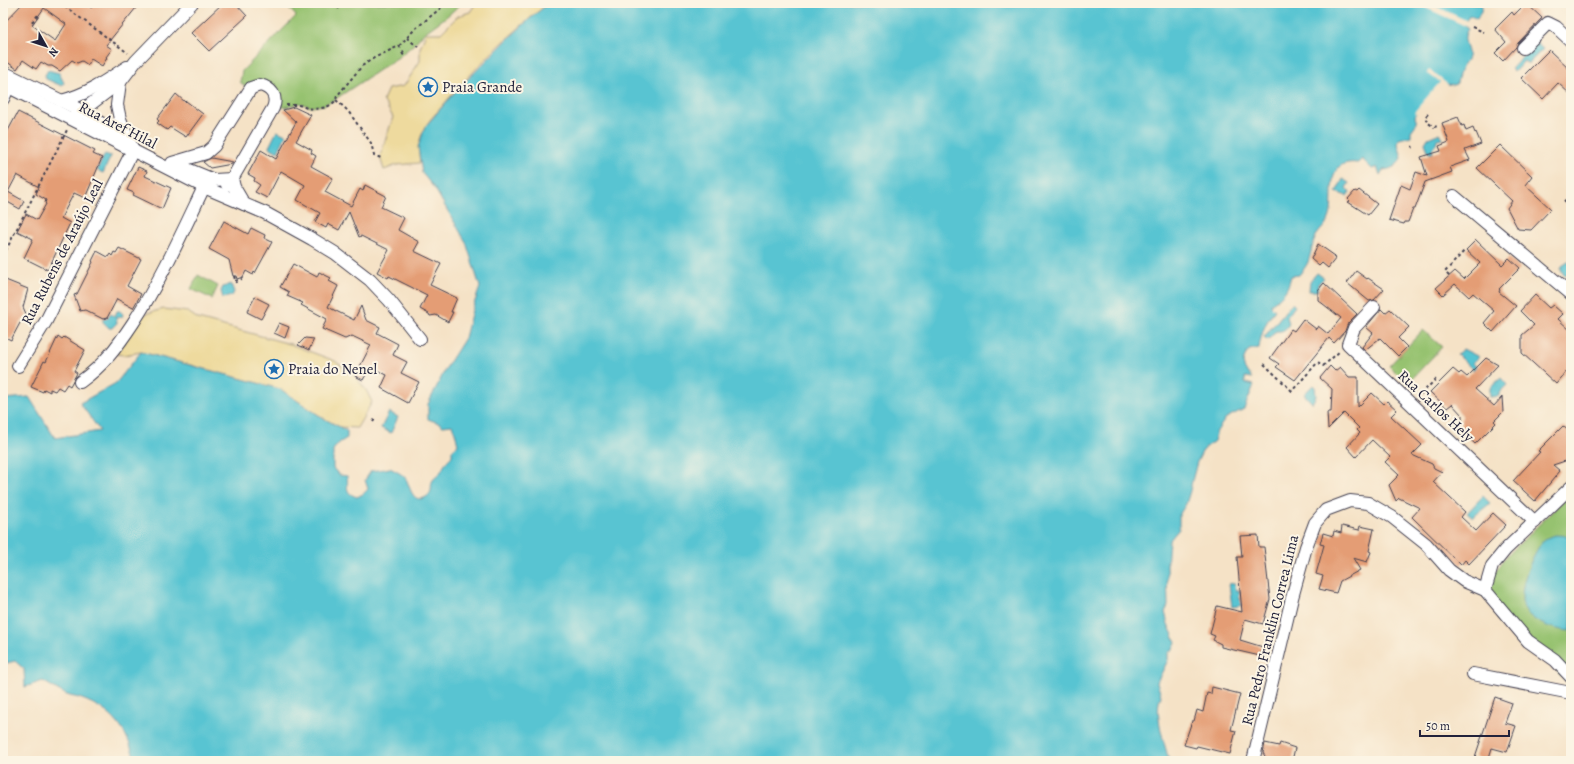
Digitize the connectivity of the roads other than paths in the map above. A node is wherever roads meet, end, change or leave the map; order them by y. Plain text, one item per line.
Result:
1 (187, 4) edge
2 (1571, 41) edge
3 (1523, 48) dead end
4 (136, 61) junction
5 (7, 80) edge
6 (120, 82) junction
7 (3, 99) edge
8 (61, 102) junction
9 (76, 115) junction
10 (131, 146) junction
11 (172, 163) junction
12 (232, 179) junction
13 (204, 187) junction
14 (219, 193) junction
15 (1454, 196) dead end
16 (244, 204) junction
17 (1571, 294) edge
18 (1374, 307) dead end
19 (420, 339) dead end
20 (18, 366) dead end
21 (80, 382) dead end
22 (1571, 487) edge
23 (1535, 522) junction
24 (1485, 590) junction
25 (1473, 674) dead end
26 (1571, 677) edge
27 (1571, 692) edge
28 (1253, 761) edge

1 - 4 street
2 - 3 street
4 - 6 street
4 - 8 street
5 - 7 street
5 - 8 street, Rua Aref Hilal
5 - 9 street, Rua Aref Hilal
6 - 9 street
6 - 10 street
8 - 9 street, Rua Aref Hilal
9 - 10 street, Rua Aref Hilal
10 - 11 street, Rua Aref Hilal
10 - 13 street, Rua Aref Hilal
10 - 20 street, Rua Rubens de Araújo Leal
11 - 12 street, Rua Aref Hilal
11 - 12 street
12 - 14 street
12 - 16 street
13 - 14 street, Rua Aref Hilal
13 - 21 street
14 - 16 street, Rua Aref Hilal
15 - 17 street
16 - 19 street, Rua Aref Hilal
18 - 23 street, Rua Carlos Hely
22 - 23 street
23 - 24 street
24 - 26 street
24 - 28 street, Rua Pedro Franklin Correa Lima
25 - 27 street

